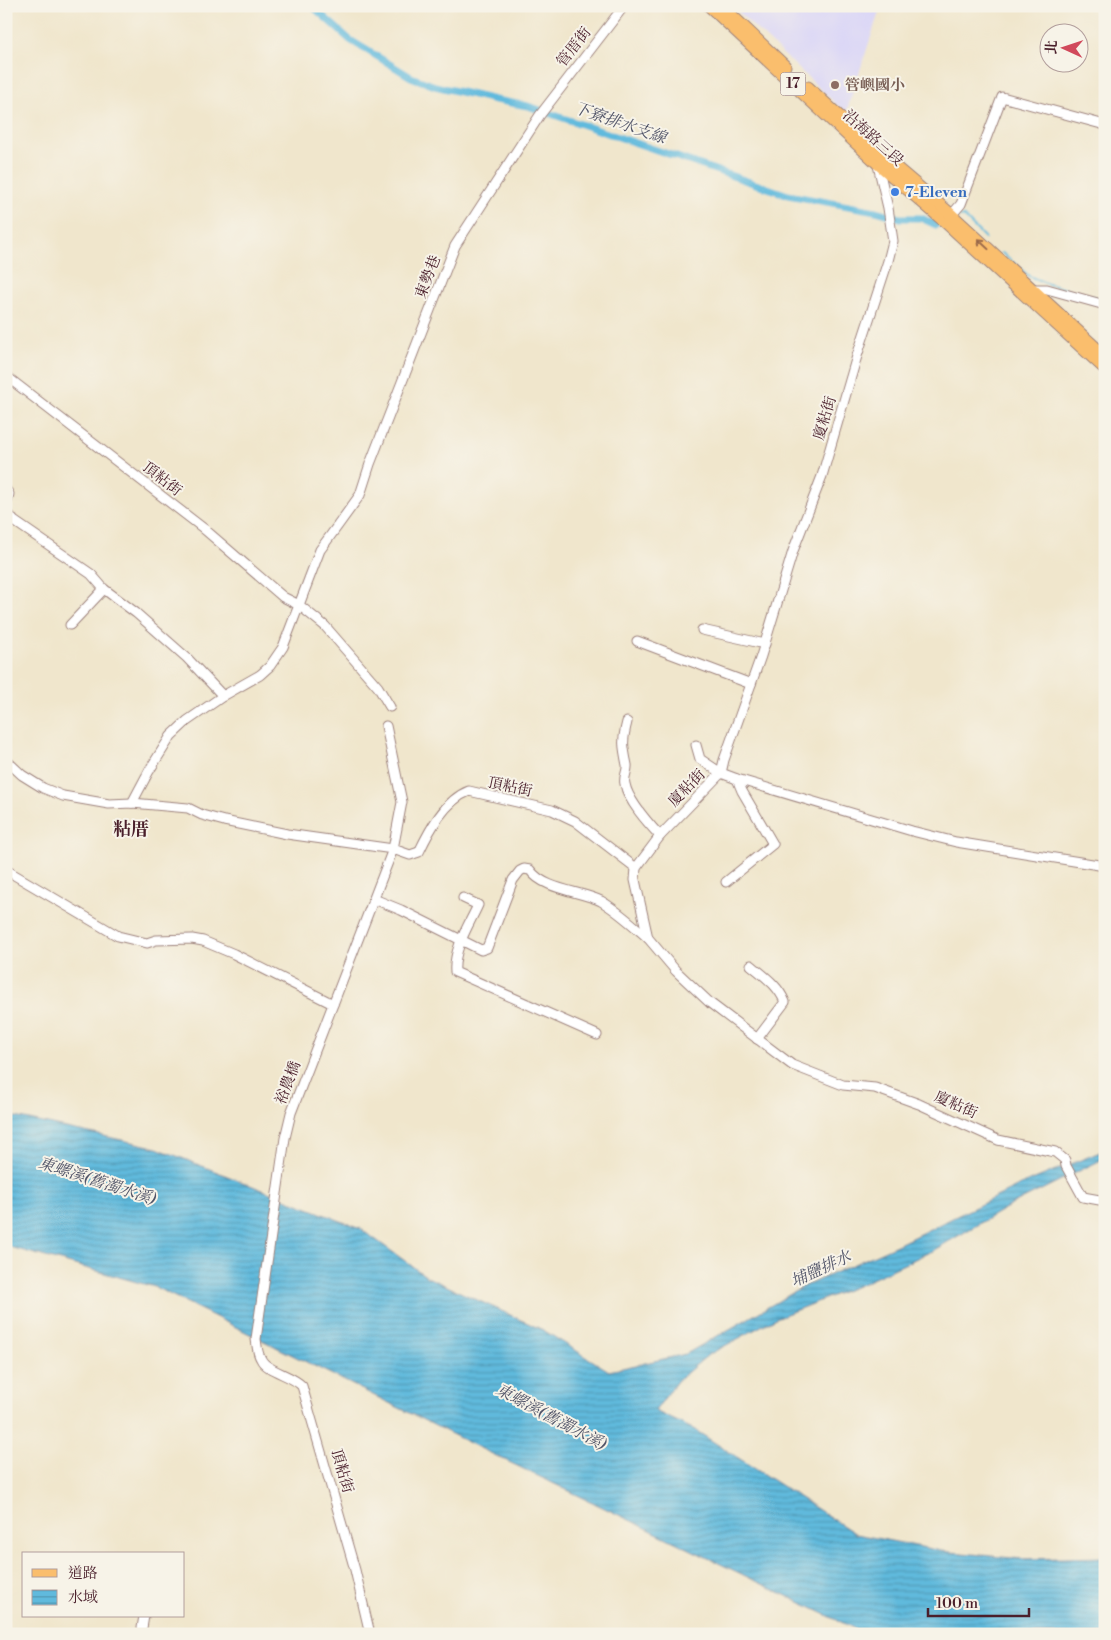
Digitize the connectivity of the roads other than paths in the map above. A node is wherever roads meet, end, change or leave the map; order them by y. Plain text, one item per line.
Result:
1 (624, 6) edge
2 (709, 6) edge
3 (722, 6) edge
4 (786, 72) junction
5 (540, 115) joint
6 (1105, 125) edge
7 (877, 157) junction
8 (948, 219) junction
9 (1031, 289) junction
10 (1018, 290) junction
11 (1105, 305) edge
12 (1105, 356) edge
13 (1105, 369) edge
14 (6, 376) edge
15 (6, 490) edge
16 (6, 505) edge
17 (6, 511) edge
18 (104, 589) junction
19 (299, 605) junction
20 (70, 625) dead end
21 (702, 630) dead end
22 (637, 641) dead end
23 (765, 644) junction
24 (751, 684) junction
25 (223, 696) junction
26 (390, 707) dead end
27 (627, 722) dead end
28 (386, 726) dead end
29 (696, 745) dead end
30 (6, 760) edge
31 (721, 772) junction
32 (736, 779) junction
33 (132, 803) junction
34 (660, 836) junction
35 (393, 849) junction
36 (1105, 866) edge
37 (636, 868) junction
38 (6, 870) edge
39 (726, 882) dead end
40 (463, 898) dead end
41 (374, 899) junction
42 (648, 938) junction
43 (462, 940) junction
44 (751, 965) dead end
45 (333, 1004) junction
46 (597, 1035) dead end
47 (757, 1039) junction
48 (1105, 1201) edge
49 (256, 1339) joint
50 (144, 1618) edge
51 (142, 1628) dead end
52 (370, 1634) edge

1 - 5 street, 管厝街
2 - 4 main road, 沿海路三段 / 17
3 - 4 main road, 沿海路三段 / 17
4 - 7 main road, 沿海路三段 / 17
5 - 19 street, 東勢巷
6 - 8 street
7 - 8 main road, 沿海路三段 / 17
7 - 23 street, 廈粘街
9 -> 8 main road, 沿海路三段 / 17
8 - 10 main road, 沿海路三段 / 17
9 - 10 street
9 - 11 street
9 - 12 main road, 17
10 - 13 main road, 17
14 - 19 street, 頂粘街
15 - 16 street
17 - 18 street
18 - 20 street
18 - 25 street
19 - 25 street
19 - 26 street, 頂粘街
21 - 23 street
22 - 24 street
23 - 24 street, 廈粘街
24 - 31 street, 廈粘街
25 - 33 street
27 - 34 street
28 - 35 street
29 - 31 street
30 - 33 street, 頂粘街
31 - 32 street
31 - 34 street, 廈粘街
32 - 36 street
32 - 39 street
33 - 35 street, 頂粘街
34 - 37 street, 廈粘街
35 - 37 street, 頂粘街
35 - 41 street, 裕農橋
37 - 42 street, 廈粘街
38 - 45 street
40 - 43 street
41 - 43 street
41 - 45 street, 裕農橋
42 - 43 street
42 - 47 street, 廈粘街
43 - 46 street
44 - 47 street
45 - 49 street, 裕農橋
47 - 48 street, 廈粘街
49 - 52 street, 頂粘街
50 - 51 street

